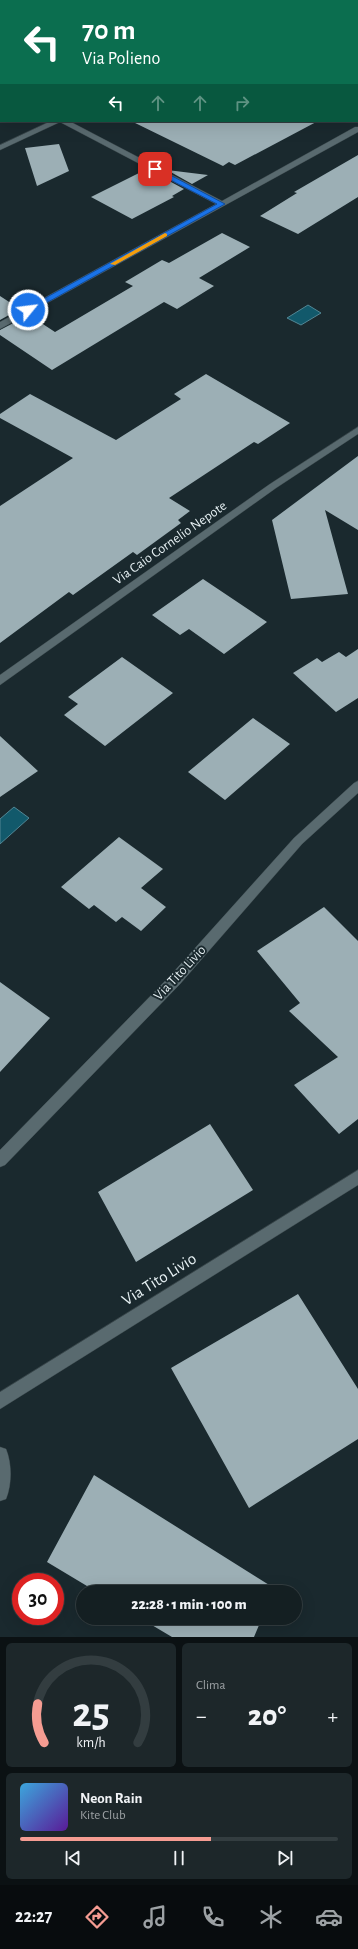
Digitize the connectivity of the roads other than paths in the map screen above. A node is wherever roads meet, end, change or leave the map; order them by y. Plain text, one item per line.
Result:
1 (55, 122) edge
2 (65, 122) edge
3 (358, 129) edge
4 (0, 148) edge
5 (222, 204) junction
6 (0, 326) edge
7 (358, 430) edge
8 (0, 681) edge
9 (358, 786) edge
10 (0, 1160) edge
11 (358, 1177) edge
12 (0, 1401) edge
13 (0, 1455) edge
14 (0, 1493) edge

1 - 4 street
2 - 5 street
3 - 5 street
5 - 6 street
7 - 8 street, Via Caio Cornelio Nepote
9 - 10 street, Via Tito Livio
11 - 12 street, Via Tito Livio
13 - 14 street

